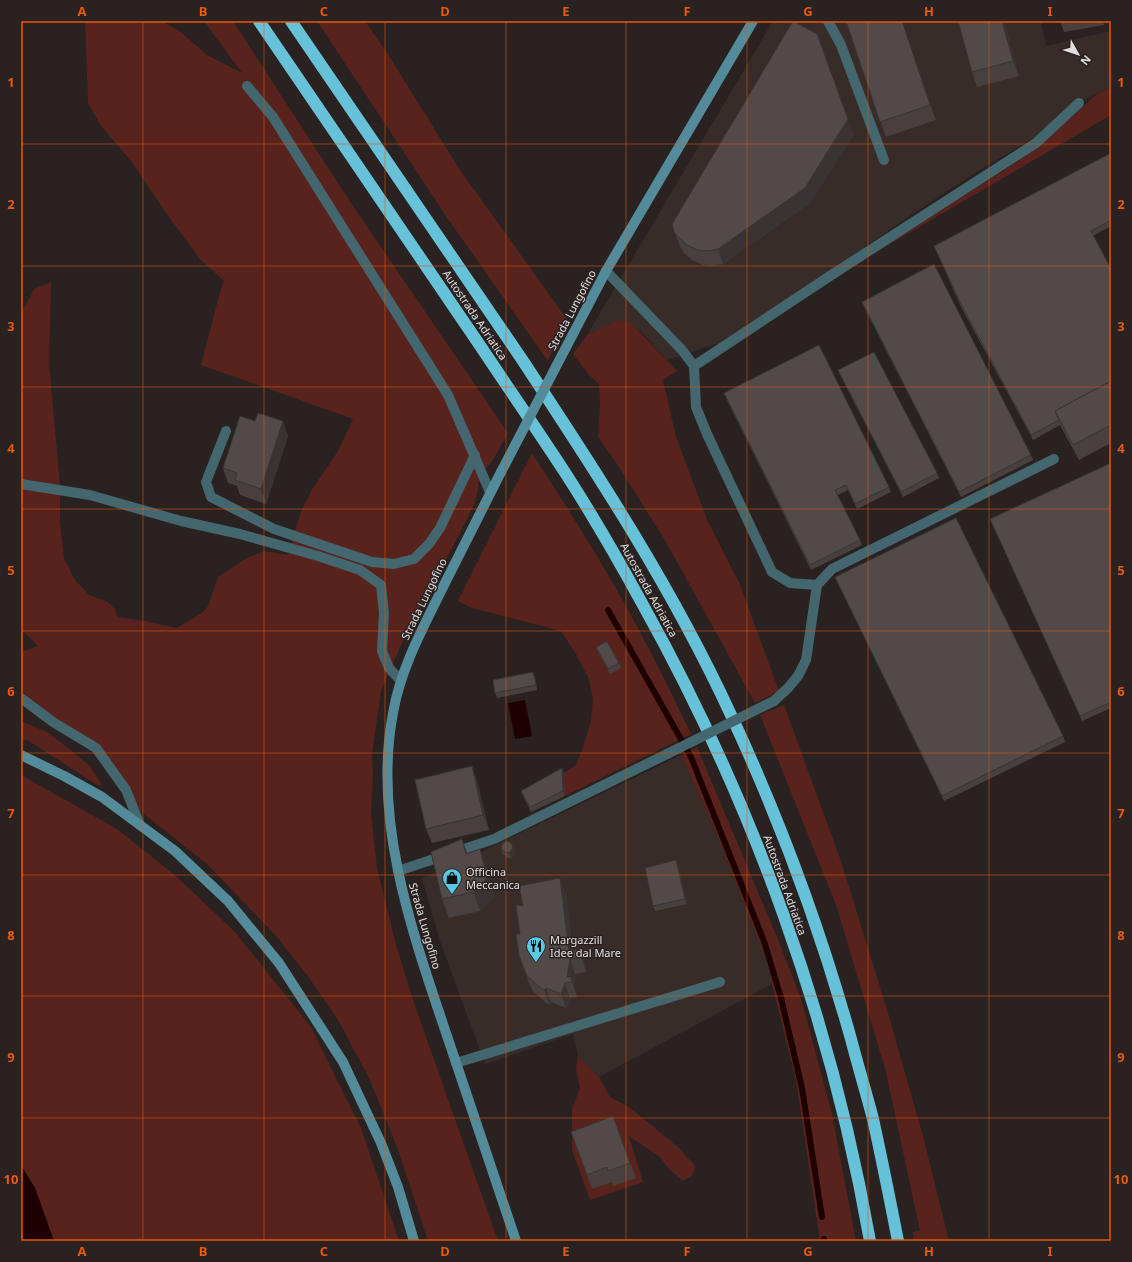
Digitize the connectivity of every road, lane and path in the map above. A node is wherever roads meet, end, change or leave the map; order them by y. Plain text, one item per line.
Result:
1 (259, 21) edge
2 (291, 21) edge
3 (753, 21) edge
4 (828, 21) edge
5 (247, 86) dead end
6 (1079, 103) dead end
7 (884, 160) dead end
8 (606, 271) junction
9 (694, 366) junction
10 (226, 431) dead end
11 (476, 455) junction
12 (1054, 459) dead end
13 (21, 484) edge
14 (490, 492) junction
15 (817, 585) junction
16 (401, 681) junction
17 (21, 698) edge
18 (22, 755) edge
19 (140, 825) junction
20 (398, 871) junction
21 (720, 982) dead end
22 (456, 1063) junction
23 (414, 1241) edge
24 (516, 1241) edge
25 (870, 1241) edge
26 (898, 1241) edge

1 - 25 highway, Autostrada Adriatica
2 - 26 highway, Autostrada Adriatica
3 - 8 main road, Strada Lungofino
4 - 7 street
5 - 11 street
6 - 9 street
8 - 9 street
8 - 14 main road, Strada Lungofino, bridge
9 - 15 street
10 - 11 street
11 - 14 street
12 - 15 street
13 - 16 street
14 - 16 main road, Strada Lungofino
15 - 20 street, bridge
16 - 20 main road, Strada Lungofino
17 - 19 street
18 - 19 main road
19 - 23 main road
20 - 22 main road, Strada Lungofino
21 - 22 street
22 - 24 main road, Strada Lungofino

